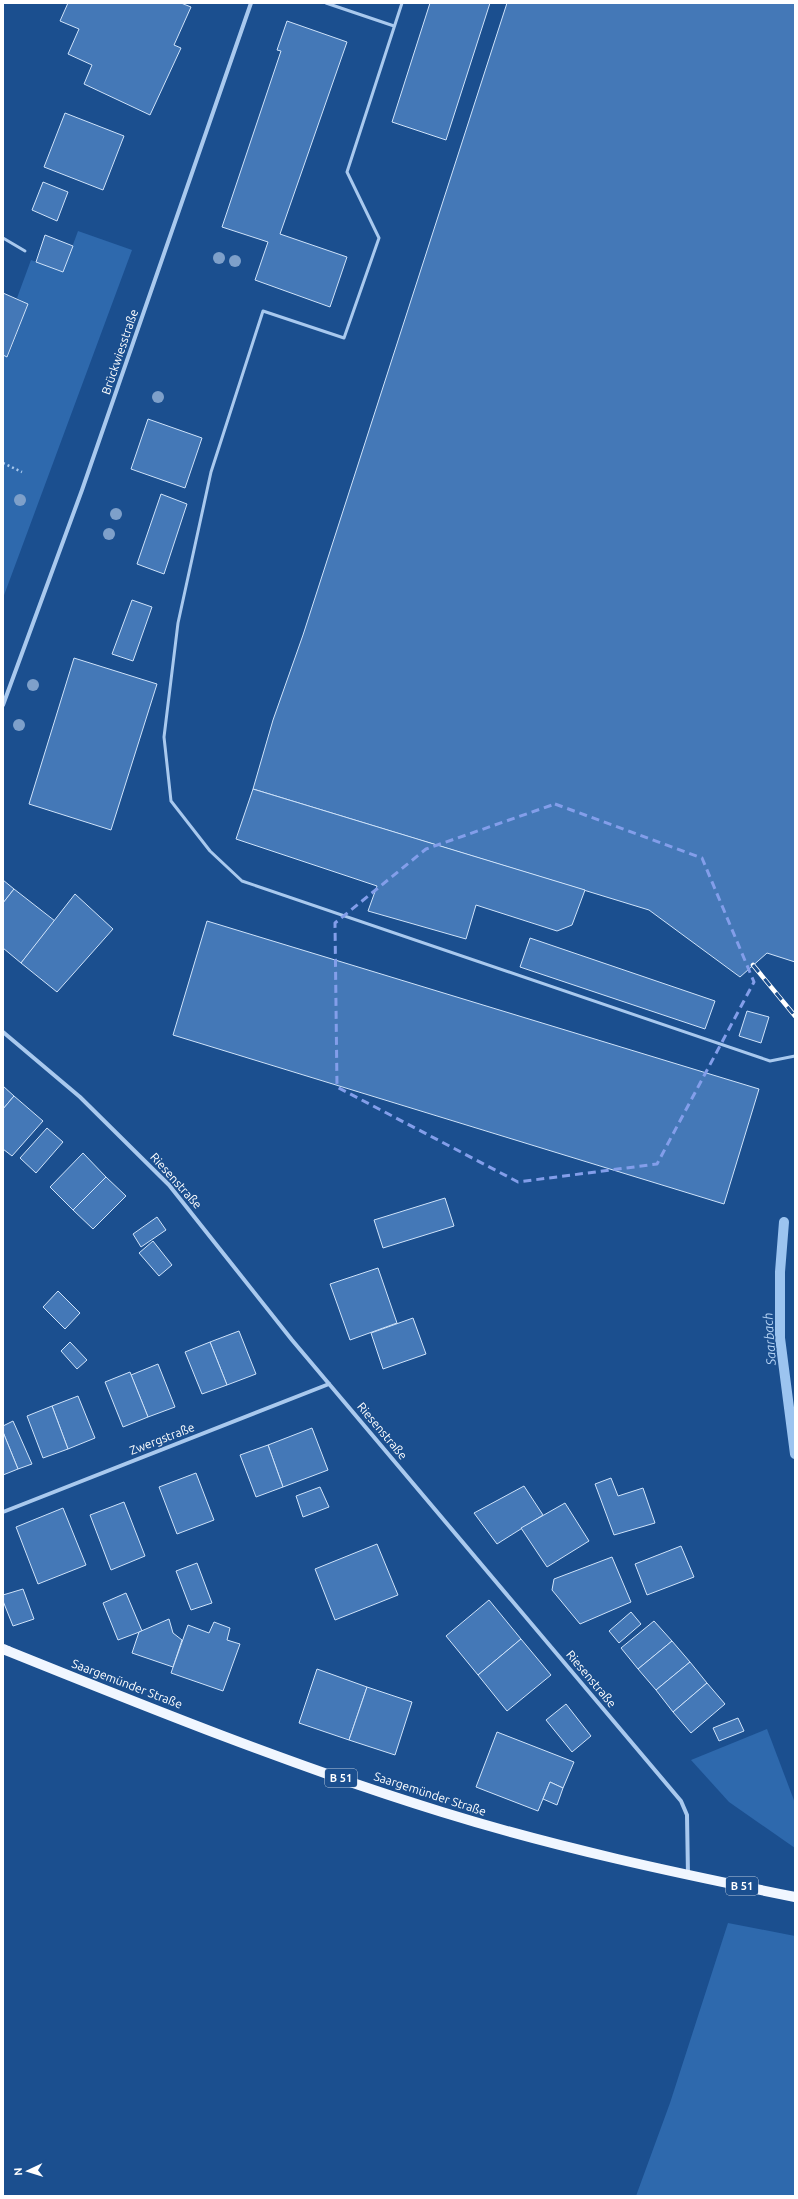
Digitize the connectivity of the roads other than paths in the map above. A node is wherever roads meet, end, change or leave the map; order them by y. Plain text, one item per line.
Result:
1 (251, 3) edge
2 (326, 3) edge
3 (402, 3) edge
4 (394, 26) junction
5 (3, 238) edge
6 (25, 251) dead end
7 (3, 705) edge
8 (3, 1032) edge
9 (795, 1056) edge
10 (329, 1384) junction
11 (3, 1512) edge
12 (3, 1649) edge
13 (688, 1875) junction
14 (795, 1898) edge

1 - 7 street, Brückwiesstraße
2 - 4 lane
3 - 4 lane
4 - 9 lane
5 - 6 lane
8 - 10 street, Riesenstraße
10 - 11 street, Zwergstraße
10 - 13 street, Riesenstraße
12 - 13 main road, Saargemünder Straße / B 51
13 - 14 main road, Saargemünder Straße / B 51

